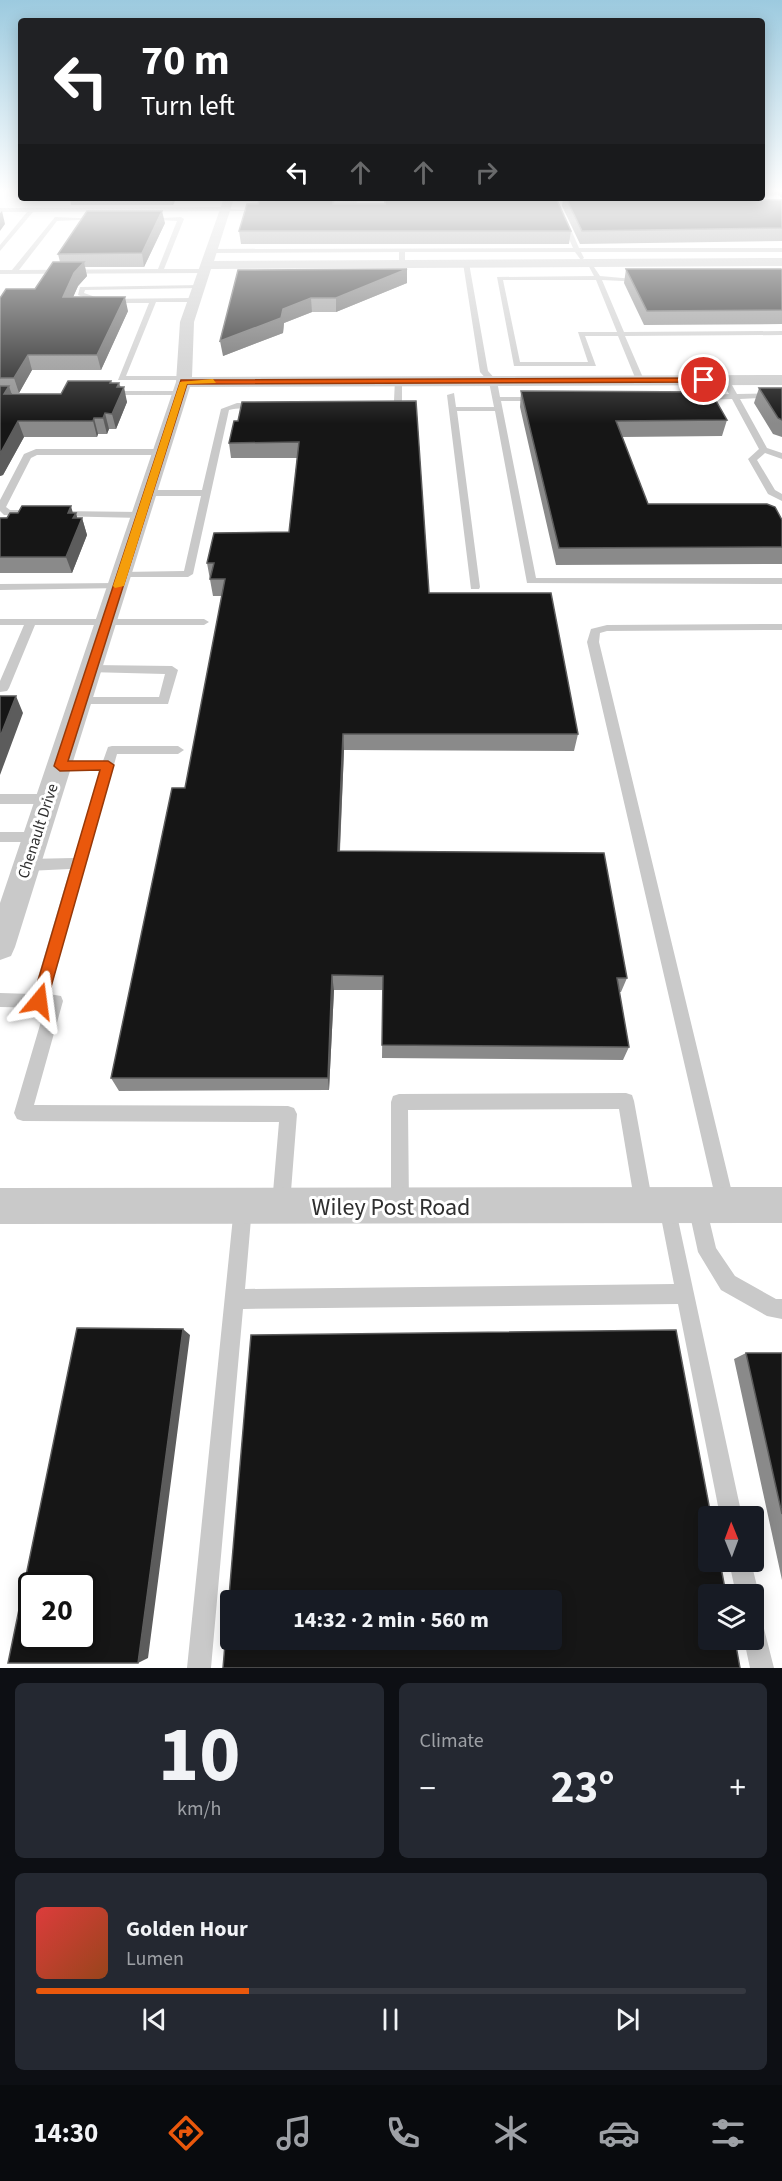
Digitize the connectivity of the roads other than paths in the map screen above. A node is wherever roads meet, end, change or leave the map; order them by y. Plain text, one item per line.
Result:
1 (17, 268) edge
2 (161, 268) edge
3 (205, 268) edge
4 (282, 268) edge
5 (467, 268) edge
6 (590, 268) edge
7 (160, 271) junction
8 (0, 272) edge
9 (14, 272) junction
10 (203, 275) junction
11 (598, 278) junction
12 (652, 279) edge
13 (153, 301) junction
14 (782, 333) edge
15 (621, 334) junction
16 (640, 380) junction
17 (725, 380) junction
18 (782, 380) edge
19 (398, 381) junction
20 (493, 381) junction
21 (183, 384) junction
22 (93, 393) edge
23 (452, 395) dead end
24 (782, 395) edge
25 (687, 398) edge
26 (735, 398) junction
27 (544, 399) edge
28 (375, 403) edge
29 (497, 404) junction
30 (272, 405) edge
31 (453, 409) junction
32 (764, 450) junction
33 (162, 452) junction
34 (782, 456) edge
35 (148, 493) junction
36 (206, 493) junction
37 (782, 498) edge
38 (40, 513) edge
39 (52, 514) edge
40 (141, 515) junction
41 (120, 580) junction
42 (782, 581) edge
43 (0, 586) edge
44 (476, 587) dead end
45 (0, 622) edge
46 (31, 622) junction
47 (107, 622) junction
48 (204, 622) dead end
49 (782, 627) edge
50 (92, 669) junction
51 (0, 688) edge
52 (81, 701) junction
53 (178, 750) dead end
54 (108, 765) junction
55 (60, 766) junction
56 (0, 799) edge
57 (49, 799) junction
58 (0, 837) edge
59 (36, 837) junction
60 (79, 863) junction
61 (27, 865) junction
62 (8, 896) edge
63 (0, 947) edge
64 (0, 1000) edge
65 (39, 1001) junction
66 (782, 1205) edge
67 (0, 1206) edge
68 (684, 1206) junction
69 (243, 1207) junction
70 (281, 1207) junction
71 (400, 1207) junction
72 (686, 1294) junction
73 (234, 1299) junction
74 (782, 1309) edge
75 (729, 1506) edge
76 (758, 1650) edge
77 (200, 1668) edge
78 (762, 1668) edge

1 - 9 lane
2 - 7 lane
3 - 10 street, Chenault Drive
4 - 10 street
5 - 20 lane
6 - 11 lane
7 - 9 lane
7 - 10 lane
8 - 9 lane
10 - 13 lane
10 - 13 lane
10 - 21 street, Chenault Drive
11 - 12 lane
11 - 15 lane
11 - 15 lane
13 - 21 lane
14 - 15 lane
15 - 16 lane
16 - 17 street
16 - 20 street
17 - 18 street
17 - 26 lane
19 - 20 street
19 - 21 street
19 - 28 lane
20 - 29 lane
21 - 22 lane
21 - 33 street, Chenault Drive
23 - 31 lane
24 - 26 lane
25 - 26 lane
26 - 32 lane
27 - 29 lane
29 - 31 lane
29 - 42 lane
30 - 36 lane
31 - 44 lane
32 - 34 lane
32 - 37 lane
33 - 35 street, Chenault Drive
33 - 38 lane
35 - 36 lane
35 - 40 street, Chenault Drive
36 - 41 lane
39 - 40 lane
40 - 41 street, Chenault Drive
41 - 43 lane
41 - 47 street, Chenault Drive
45 - 46 lane
46 - 47 lane
46 - 51 lane
47 - 48 lane
47 - 50 street, Chenault Drive
49 - 68 lane
50 - 52 street, Chenault Drive
50 - 52 lane
52 - 55 street, Chenault Drive
53 - 54 lane
54 - 55 lane
54 - 60 lane
55 - 57 street, Chenault Drive
56 - 57 lane
57 - 59 street, Chenault Drive
58 - 59 lane
59 - 61 street, Chenault Drive
60 - 61 lane
60 - 65 lane
61 - 62 street, Chenault Drive
62 - 63 street, Chenault Drive
64 - 65 lane
65 - 70 lane
66 - 68 street, Wiley Post Road
67 - 69 street, Wiley Post Road
68 - 71 street, Wiley Post Road
68 - 71 lane
68 - 72 lane
68 - 74 lane
69 - 70 street, Wiley Post Road
69 - 73 lane
70 - 71 street, Wiley Post Road
72 - 73 lane
72 - 75 lane
73 - 77 lane
76 - 78 lane

